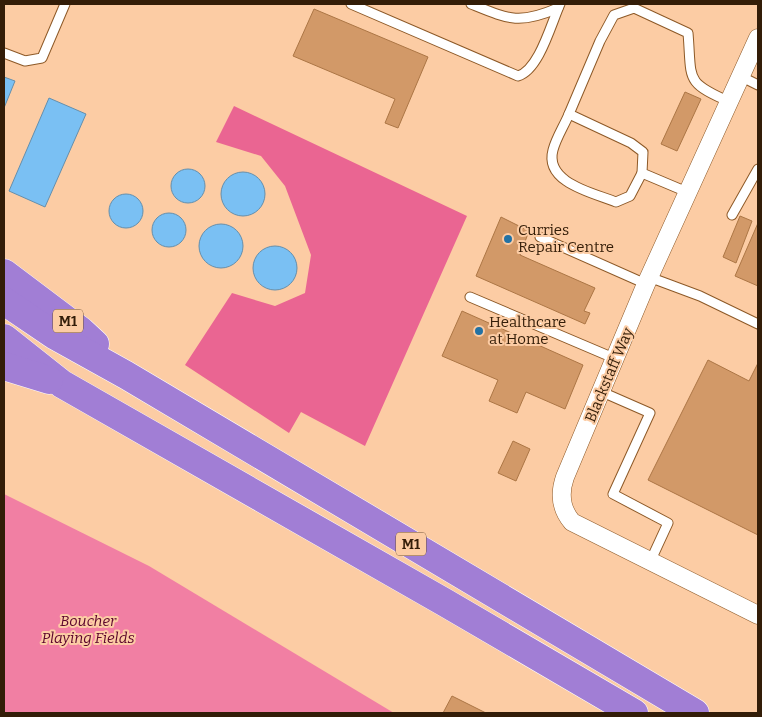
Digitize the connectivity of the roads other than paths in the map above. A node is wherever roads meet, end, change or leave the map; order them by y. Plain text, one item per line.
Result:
1 (65, 4) edge
2 (351, 4) edge
3 (471, 4) edge
4 (559, 6) edge
5 (758, 38) edge
6 (4, 53) edge
7 (742, 77) junction
8 (758, 85) edge
9 (730, 102) junction
10 (569, 114) junction
11 (758, 169) edge
12 (642, 173) junction
13 (687, 192) junction
14 (732, 215) dead end
15 (540, 237) dead end
16 (4, 273) edge
17 (648, 280) junction
18 (470, 297) dead end
19 (4, 301) edge
20 (758, 324) edge
21 (4, 338) edge
22 (616, 359) junction
23 (4, 366) edge
24 (126, 375) junction
25 (62, 384) junction
26 (602, 392) junction
27 (650, 562) junction
28 (758, 615) edge
29 (634, 713) edge
30 (695, 713) edge

1 - 6 lane
2 - 4 lane
3 - 4 lane
5 - 7 street, Blackstaff Way
7 - 8 lane
7 - 9 street, Blackstaff Way
9 - 10 lane
9 - 13 street, Blackstaff Way
10 - 12 lane
10 - 12 lane
11 - 14 lane
12 - 13 lane
13 - 17 street, Blackstaff Way
15 - 17 lane
16 - 24 highway, M1
17 - 20 lane
17 - 22 street, Blackstaff Way
18 - 22 lane
19 - 24 highway, M1
21 - 25 highway, M1
22 - 26 street, Blackstaff Way
23 - 25 highway, M1
24 - 30 highway, M1
25 - 29 highway, M1
26 - 27 street, Blackstaff Way
26 - 27 lane
27 - 28 street, Blackstaff Way

